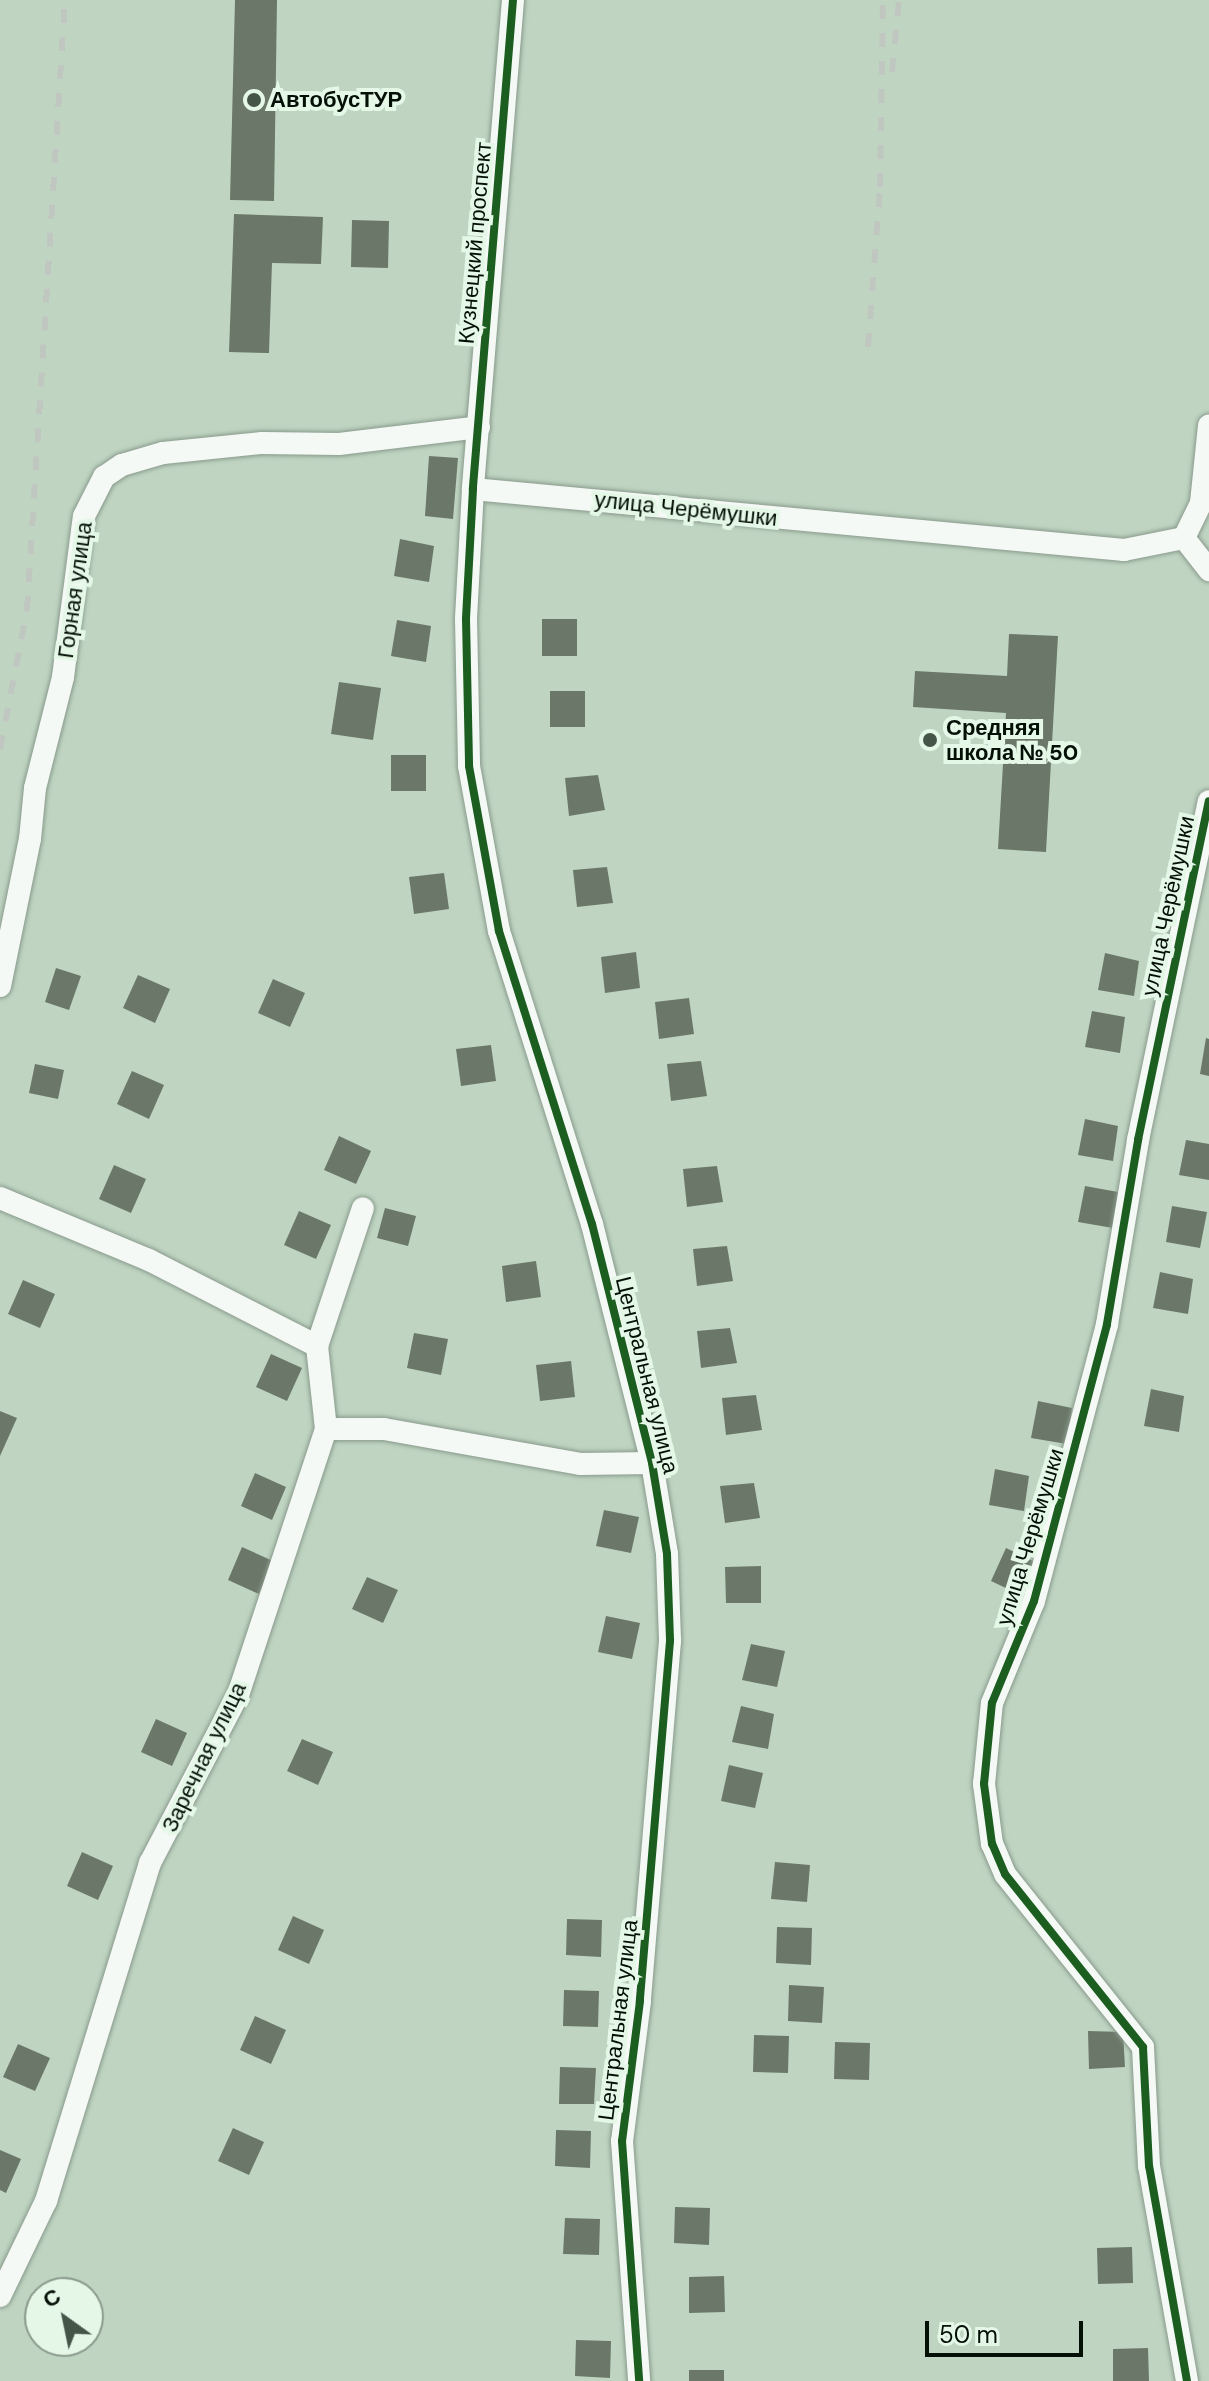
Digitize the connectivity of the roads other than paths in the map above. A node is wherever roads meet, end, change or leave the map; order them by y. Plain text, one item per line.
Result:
1 (513, 0) edge
2 (1209, 425) edge
3 (479, 427) junction
4 (473, 489) junction
5 (1184, 538) junction
6 (1209, 570) edge
7 (1209, 801) edge
8 (0, 986) edge
9 (0, 1198) edge
10 (363, 1208) dead end
11 (317, 1346) junction
12 (326, 1429) junction
13 (652, 1463) junction
14 (0, 2296) edge
15 (639, 2381) edge
16 (1187, 2381) edge

1 - 3 street, Кузнецкий проспект
2 - 5 street
3 - 4 street, Кузнецкий проспект
3 - 8 street, Горная улица
4 - 5 street, улица Черёмушки
4 - 13 street, Центральная улица
5 - 6 street
7 - 16 street, улица Черёмушки
9 - 11 street
10 - 11 street, Заречная улица
11 - 12 street, Заречная улица
12 - 13 street
12 - 14 street, Заречная улица
13 - 15 street, Центральная улица

